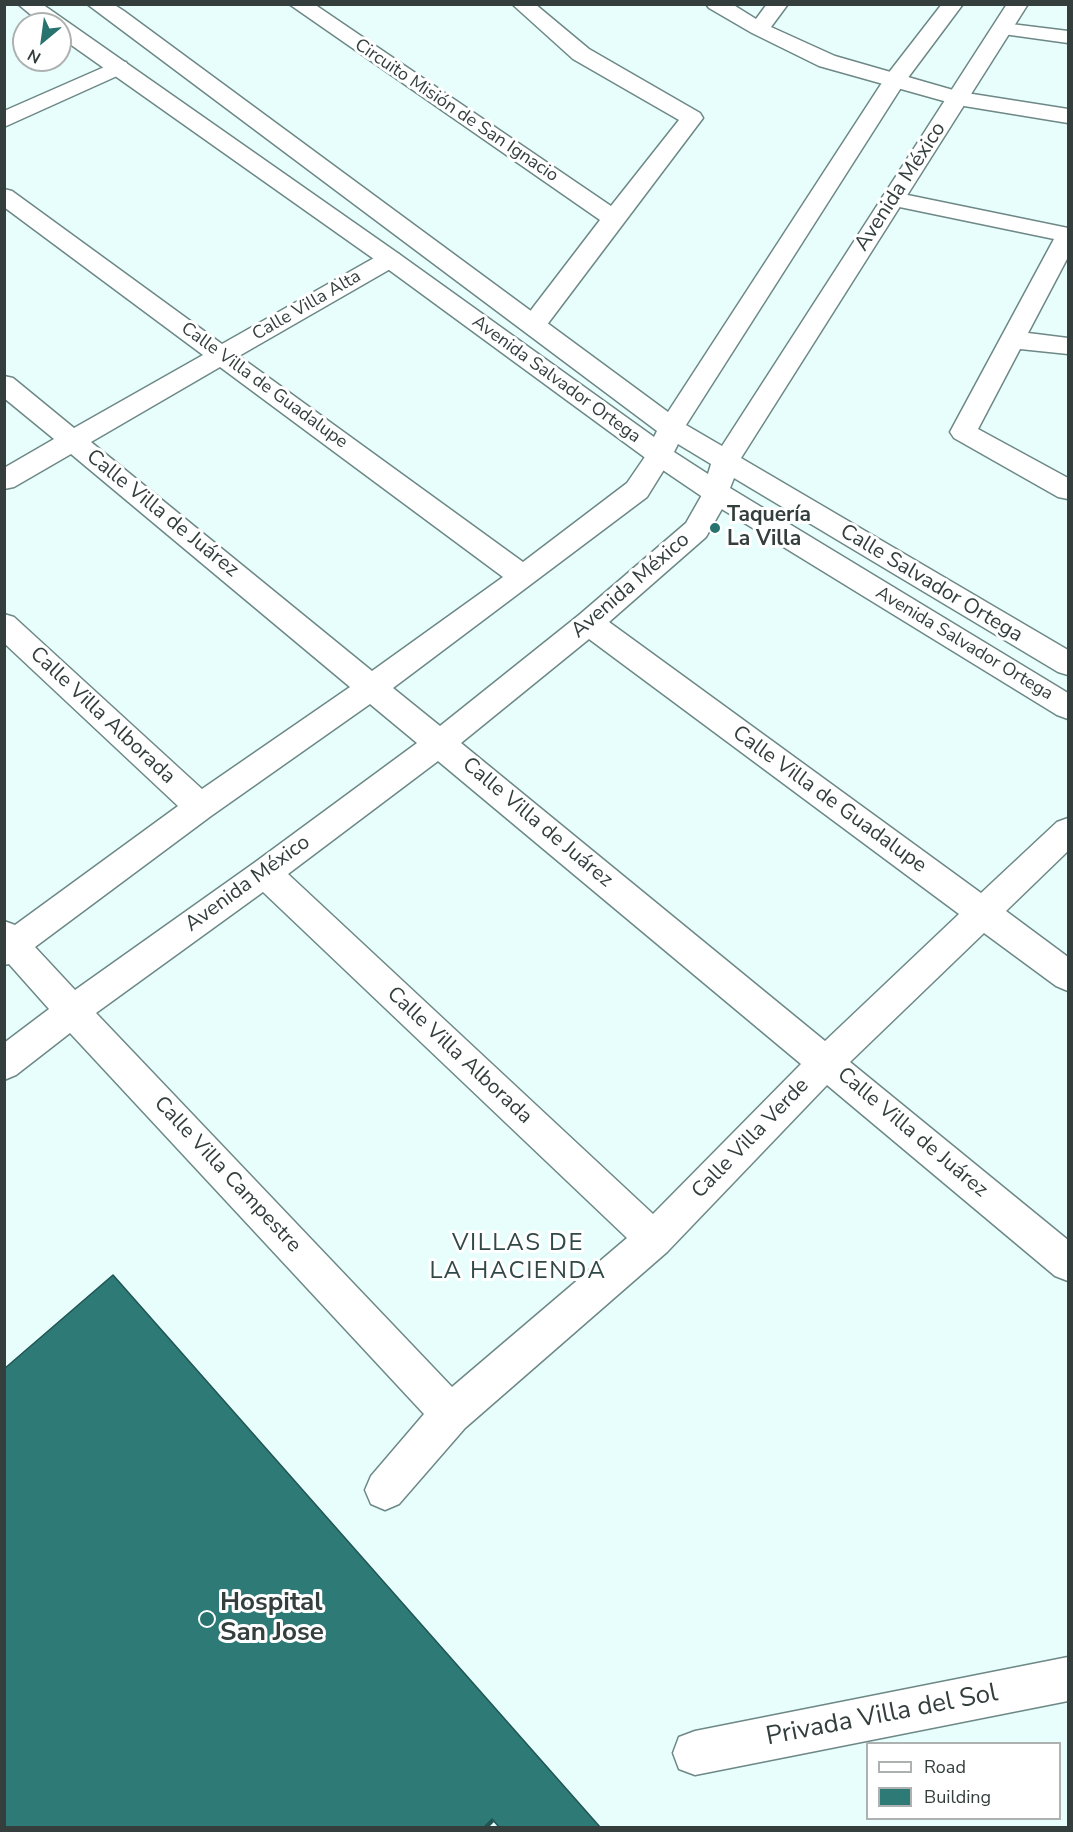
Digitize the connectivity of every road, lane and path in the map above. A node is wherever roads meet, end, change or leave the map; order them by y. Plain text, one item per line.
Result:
1 (97, 4) edge
2 (299, 4) edge
3 (522, 4) edge
4 (716, 4) edge
5 (778, 4) edge
6 (953, 4) edge
7 (1018, 4) edge
8 (1003, 28) junction
9 (759, 29) junction
10 (72, 35) edge
11 (1068, 38) edge
12 (118, 67) junction
13 (895, 80) junction
14 (958, 98) junction
15 (1068, 116) edge
16 (4, 120) edge
17 (4, 196) edge
18 (893, 199) junction
19 (613, 218) junction
20 (1068, 235) edge
21 (390, 259) junction
22 (534, 324) junction
23 (1013, 340) junction
24 (1068, 346) edge
25 (222, 355) junction
26 (4, 384) edge
27 (671, 428) junction
28 (73, 441) junction
29 (660, 455) junction
30 (725, 462) junction
31 (4, 480) edge
32 (1068, 490) edge
33 (717, 493) junction
34 (523, 577) junction
35 (589, 623) junction
36 (4, 625) edge
37 (1068, 664) edge
38 (372, 687) junction
39 (1068, 707) edge
40 (440, 742) junction
41 (200, 807) junction
42 (1068, 831) edge
43 (265, 873) junction
44 (983, 914) junction
45 (8, 943) edge
46 (1068, 976) edge
47 (72, 1011) junction
48 (826, 1062) junction
49 (4, 1064) edge
50 (654, 1239) junction
51 (1068, 1263) edge
52 (451, 1414) junction
53 (385, 1491) dead end
54 (1068, 1679) edge
55 (695, 1754) dead end

1 - 22 street, Avenida Salvador Ortega
2 - 19 street, Circuito Misión de San Ignacio
3 - 19 street
4 - 9 street
5 - 9 street
6 - 13 street
7 - 8 street, Avenida México
8 - 11 street
8 - 14 street, Avenida México
9 - 13 street
10 - 12 street, Avenida Salvador Ortega
12 - 16 street
12 - 21 street, Avenida Salvador Ortega
13 - 14 street
13 - 27 street
14 - 15 street
14 - 18 street, Avenida México
17 - 25 street, Calle Villa de Guadalupe
18 - 20 street
18 - 30 street, Avenida México
19 - 22 street
20 - 23 street
21 - 25 street, Calle Villa Alta
21 - 29 street, Avenida Salvador Ortega
22 - 27 street, Avenida Salvador Ortega
23 - 24 street
23 - 32 street
25 - 28 street, Calle Villa Alta
25 - 34 street, Calle Villa de Guadalupe
26 - 28 street, Calle Villa de Juárez
27 - 29 street
27 - 30 street, Calle Salvador Ortega
28 - 31 street, Calle Villa Alta
28 - 38 street, Calle Villa de Juárez
29 - 33 street, Avenida Salvador Ortega
29 - 34 street
30 - 33 street, Avenida México
30 - 37 street, Calle Salvador Ortega
33 - 35 street, Avenida México
33 - 39 street, Avenida Salvador Ortega
34 - 38 street
35 - 40 street, Avenida México
35 - 44 street, Calle Villa de Guadalupe
36 - 41 street, Calle Villa Alborada
38 - 40 street, Calle Villa de Juárez
38 - 41 street
40 - 43 street, Avenida México
40 - 48 street, Calle Villa de Juárez
41 - 45 street
42 - 44 street, Calle Villa Verde
43 - 47 street, Avenida México
43 - 50 street, Calle Villa Alborada
44 - 46 street, Calle Villa de Guadalupe
44 - 48 street, Calle Villa Verde
45 - 47 street, Calle Villa Campestre
47 - 49 street, Avenida México
47 - 52 street, Calle Villa Campestre
48 - 50 street, Calle Villa Verde
48 - 51 street, Calle Villa de Juárez
50 - 52 street, Calle Villa Verde
52 - 53 street, Calle Villa Verde
54 - 55 street, Privada Villa del Sol

